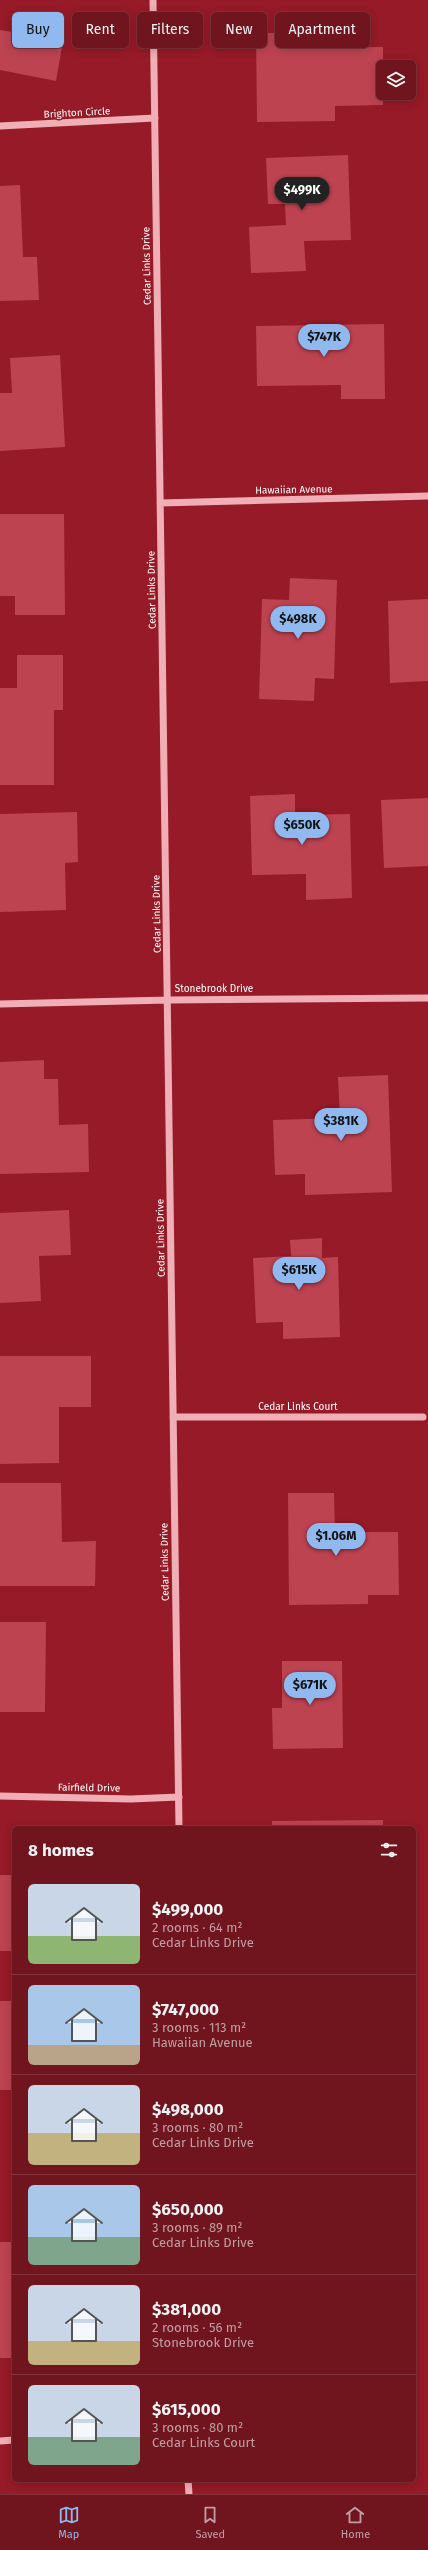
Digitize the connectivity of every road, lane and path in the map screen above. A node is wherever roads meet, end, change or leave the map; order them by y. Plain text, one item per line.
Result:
1 (154, 0) edge
2 (155, 118) junction
3 (0, 126) edge
4 (428, 496) edge
5 (160, 503) junction
6 (428, 998) edge
7 (168, 1000) junction
8 (0, 1004) edge
9 (173, 1417) junction
10 (423, 1417) dead end
11 (0, 1796) edge
12 (179, 1797) junction
13 (179, 1826) edge
14 (12, 2440) edge
15 (0, 2441) edge
16 (188, 2482) edge
17 (189, 2494) edge

1 - 2 street, Cedar Links Drive
2 - 3 street, Brighton Circle
2 - 5 street, Cedar Links Drive
4 - 5 street, Hawaiian Avenue
5 - 7 street, Cedar Links Drive
6 - 7 street, Stonebrook Drive
7 - 8 street, Stonebrook Drive
7 - 9 street, Cedar Links Drive
9 - 10 street, Cedar Links Court
9 - 12 street, Cedar Links Drive
11 - 12 street, Fairfield Drive
12 - 13 street, Cedar Links Drive
14 - 15 street
16 - 17 street

